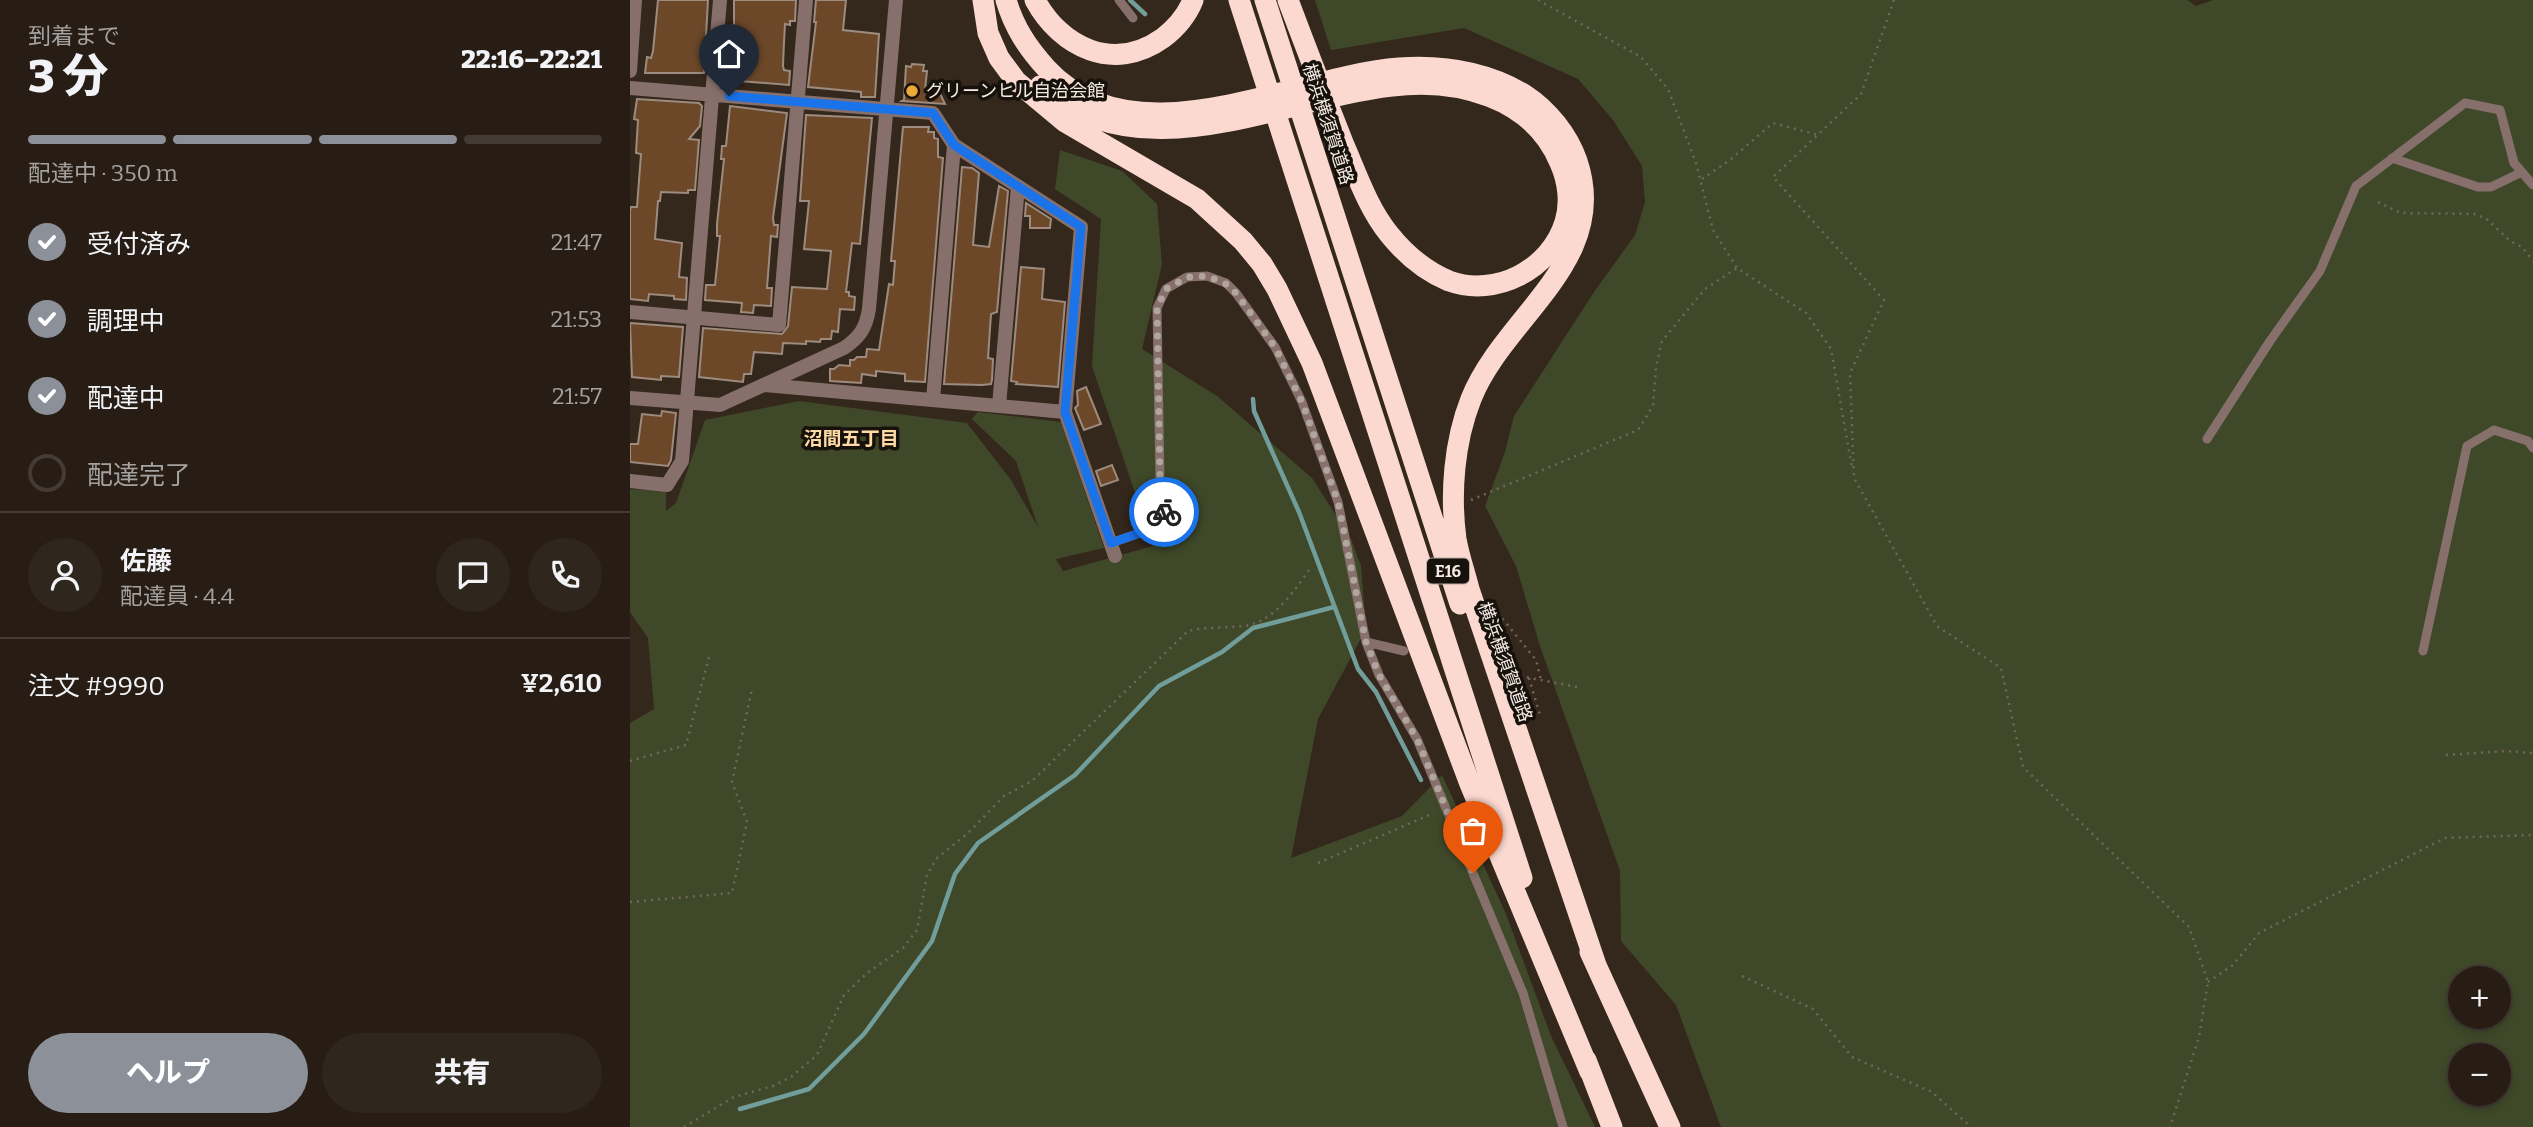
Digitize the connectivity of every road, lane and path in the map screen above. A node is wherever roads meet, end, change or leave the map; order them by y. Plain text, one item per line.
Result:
1 (635, 0) edge
2 (720, 0) edge
3 (806, 0) edge
4 (896, 0) edge
5 (984, 0) edge
6 (1006, 0) edge
7 (1035, 0) edge
8 (1119, 0) edge
9 (1193, 0) edge
10 (1239, 0) edge
11 (1265, 0) edge
12 (1288, 0) edge
13 (1538, 0) edge
14 (1894, 0) edge
15 (1133, 18) dead end
16 (630, 71) edge
17 (1343, 86) junction
18 (630, 88) edge
19 (713, 95) junction
20 (797, 102) junction
21 (887, 109) junction
22 (1242, 111) junction
23 (1818, 135) junction
24 (954, 145) junction
25 (2392, 158) junction
26 (2522, 172) junction
27 (1700, 180) junction
28 (2533, 185) edge
29 (1018, 186) junction
30 (2378, 202) dead end
31 (2533, 261) edge
32 (1737, 268) junction
33 (630, 312) edge
34 (694, 318) junction
35 (763, 385) junction
36 (630, 398) edge
37 (933, 400) junction
38 (686, 402) junction
39 (999, 406) junction
40 (1065, 412) junction
41 (2207, 439) dead end
42 (2533, 448) edge
43 (1854, 478) junction
44 (630, 481) edge
45 (1469, 510) dead end
46 (1113, 550) joint
47 (1311, 567) dead end
48 (1493, 609) dead end
49 (1366, 642) junction
50 (1405, 650) dead end
51 (2423, 651) dead end
52 (709, 657) dead end
53 (1520, 676) dead end
54 (1528, 677) junction
55 (1541, 680) junction
56 (1577, 687) dead end
57 (752, 689) dead end
58 (1540, 715) dead end
59 (2533, 753) edge
60 (2446, 755) dead end
61 (630, 761) edge
62 (1446, 807) junction
63 (2533, 835) edge
64 (1318, 863) dead end
65 (630, 902) edge
66 (1596, 965) junction
67 (1742, 976) dead end
68 (2208, 982) junction
69 (1590, 1072) junction
70 (684, 1127) edge
71 (1563, 1127) edge
72 (1612, 1127) edge
73 (1670, 1127) edge
74 (1971, 1127) edge
75 (2170, 1127) edge

1 - 16 street
2 - 19 street
3 - 20 street
4 - 21 street
5 - 22 highway
5 - 69 highway
6 - 22 highway
7 - 9 highway
8 - 15 lane
10 - 69 highway, E16
11 - 66 highway, 横浜横須賀道路 / E16
12 - 17 highway
13 - 27 path
14 - 23 path
17 - 22 highway
17 - 66 highway
18 - 19 street
19 - 20 street
19 - 34 street
20 - 21 street
20 - 34 street
21 - 24 street
21 - 35 street
23 - 27 path
23 - 43 path
24 - 29 street
24 - 37 street
25 - 26 lane
25 - 26 lane
25 - 41 lane
26 - 28 lane
27 - 32 path
29 - 39 street
29 - 40 street
30 - 31 path
32 - 43 path
32 - 45 path
33 - 34 street
34 - 38 street
35 - 37 street
35 - 38 street
36 - 38 street
37 - 39 street
38 - 44 street
39 - 40 street
40 - 46 street
42 - 51 lane
43 - 68 path
46 - 49 lane
47 - 70 path
48 - 55 path
49 - 50 lane
49 - 62 lane
52 - 61 path
53 - 54 path
54 - 55 path
54 - 58 path
55 - 56 path
57 - 65 path
59 - 60 path
62 - 64 path
62 - 71 lane
63 - 68 path
66 - 73 highway, 横浜横須賀道路 / E16
67 - 74 path
68 - 75 path
69 - 72 highway, E16

